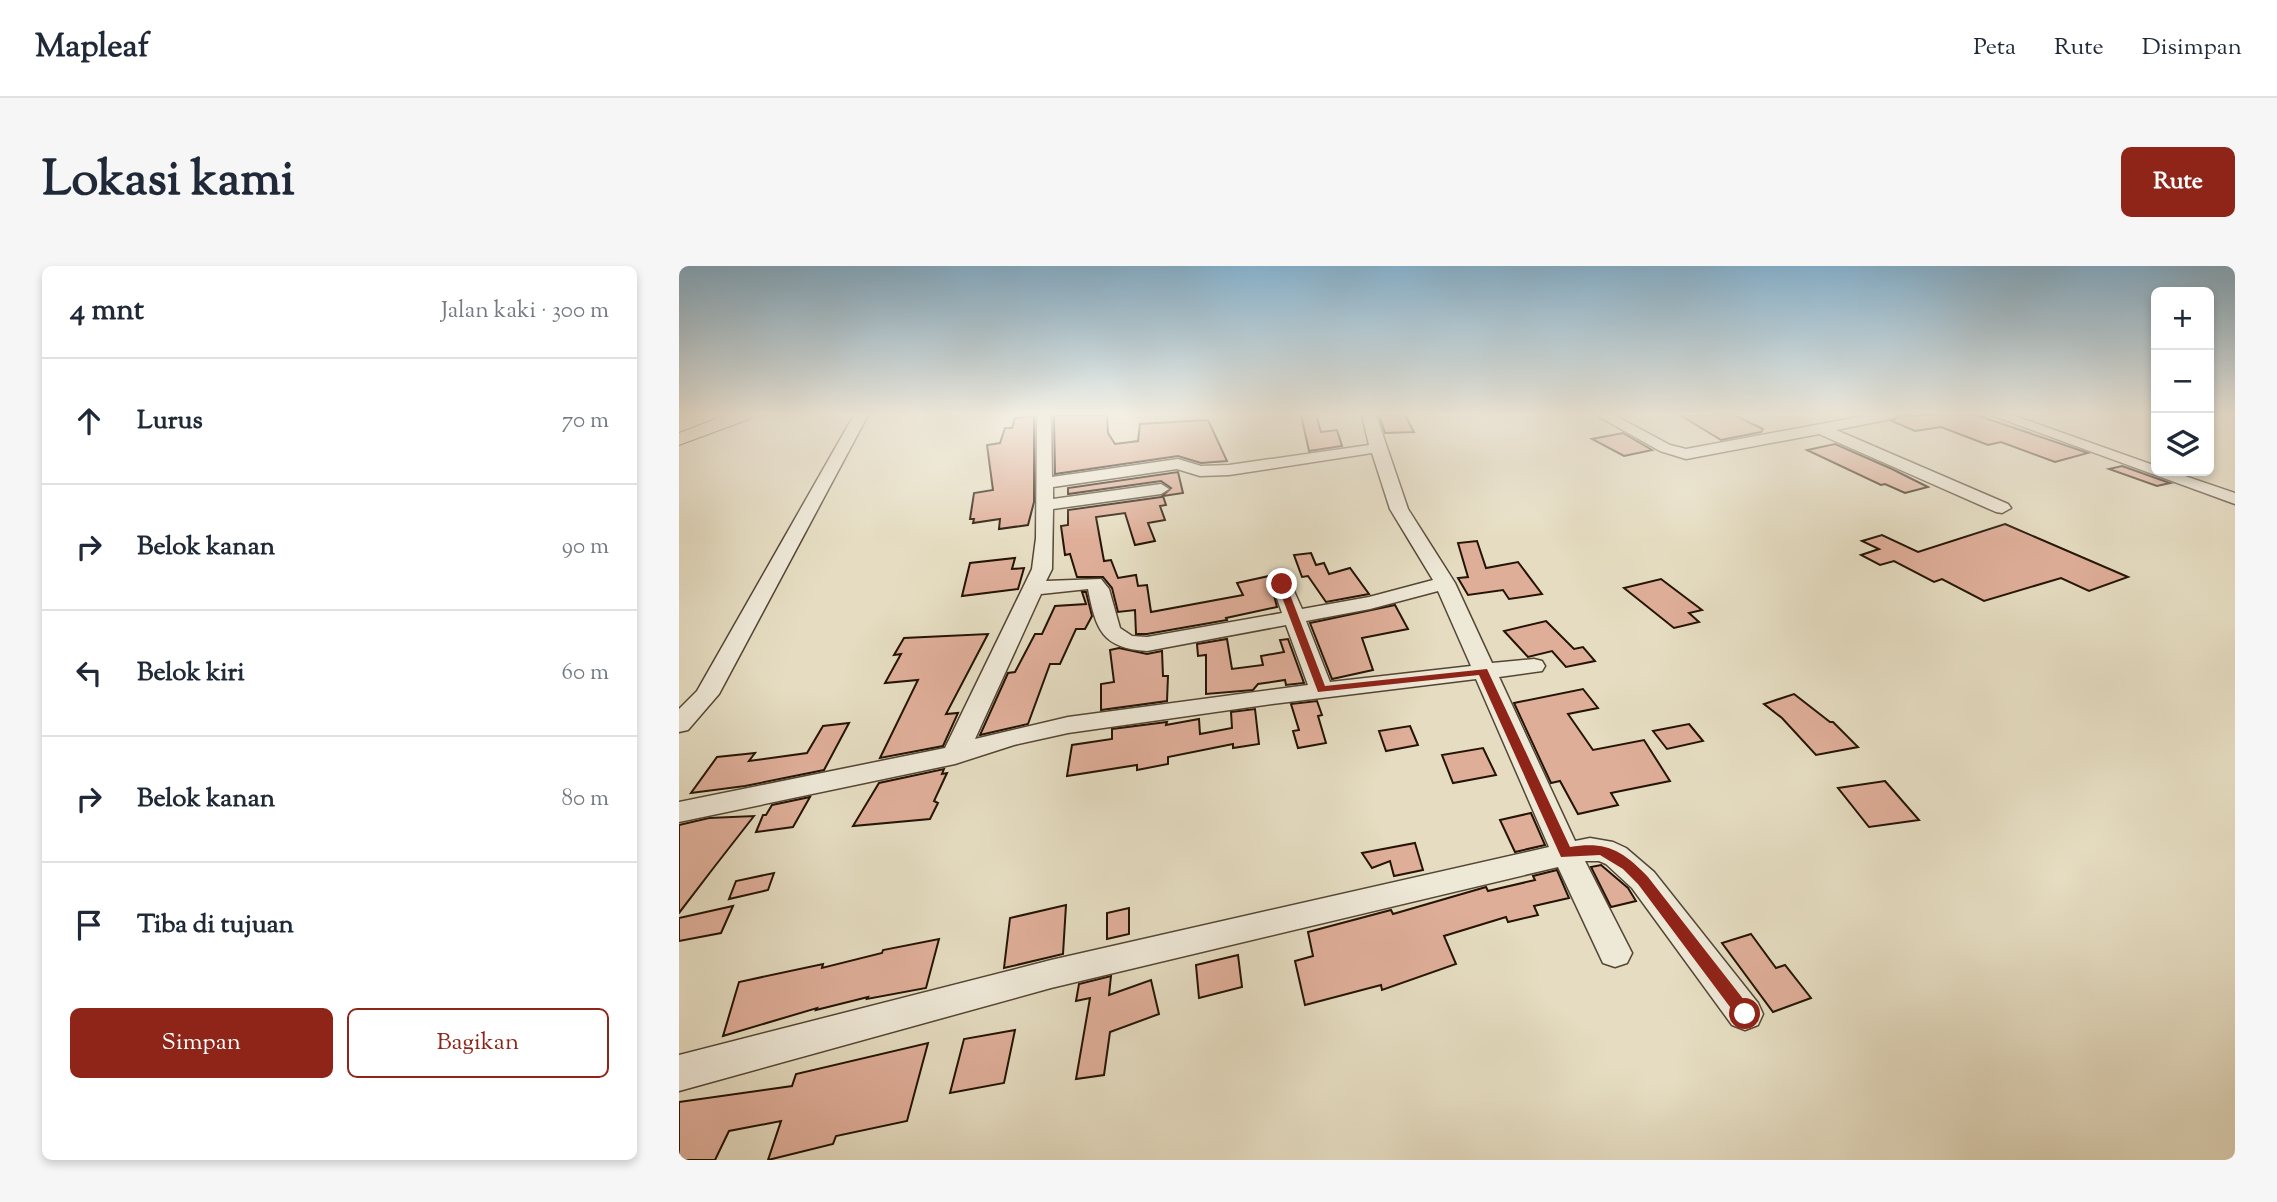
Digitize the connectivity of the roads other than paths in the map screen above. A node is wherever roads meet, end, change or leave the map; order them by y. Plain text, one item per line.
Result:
1 (837, 457) edge
2 (1045, 457) edge
3 (1318, 457) edge
4 (1380, 457) edge
5 (1885, 457) edge
6 (2116, 457) edge
7 (1045, 483) junction
8 (1161, 489) dead end
9 (2235, 499) edge
10 (1045, 505) junction
11 (2002, 508) dead end
12 (1282, 584) dead end
13 (1436, 585) junction
14 (1035, 588) junction
15 (1293, 616) junction
16 (1534, 666) dead end
17 (1483, 671) junction
18 (1321, 689) junction
19 (679, 724) edge
20 (955, 755) junction
21 (679, 812) edge
22 (1566, 853) junction
23 (1615, 953) dead end
24 (1745, 1014) dead end
25 (679, 1073) edge

1 - 19 street
2 - 7 street
3 - 7 street
4 - 13 street
5 - 11 street
6 - 9 street
7 - 10 street
8 - 10 street
10 - 14 street
12 - 15 street
13 - 15 street
13 - 17 street
14 - 15 street
14 - 20 street
15 - 18 street
16 - 17 street
17 - 18 street
17 - 22 street
18 - 20 street
20 - 21 street
22 - 23 street
22 - 24 street
22 - 25 street

